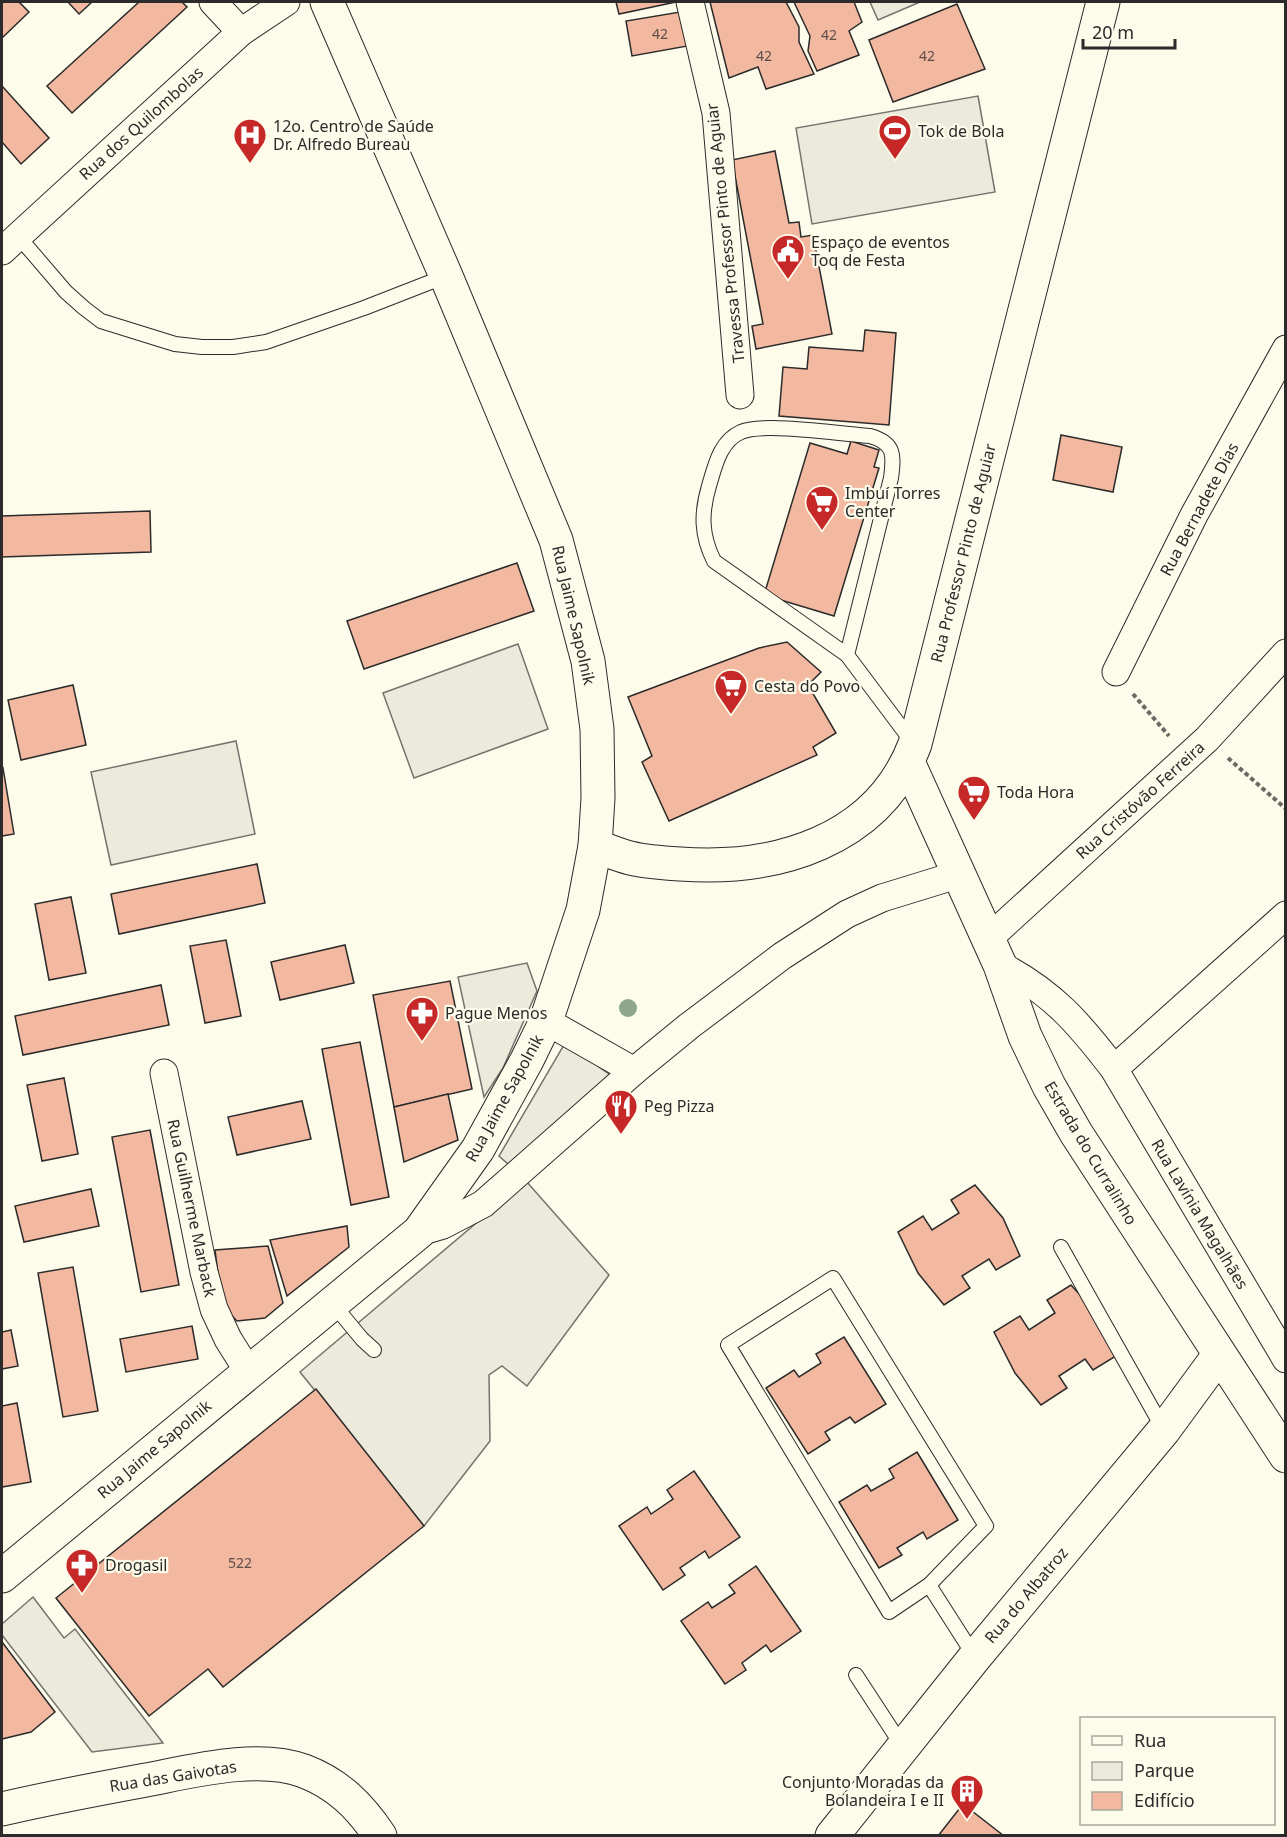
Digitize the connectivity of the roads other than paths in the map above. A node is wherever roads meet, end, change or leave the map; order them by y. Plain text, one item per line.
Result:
1 (213, 2) edge
2 (286, 2) edge
3 (327, 2) edge
4 (690, 2) edge
5 (1103, 2) edge
6 (241, 32) junction
7 (7, 242) edge
8 (446, 276) junction
9 (1286, 349) edge
10 (740, 395) dead end
11 (1286, 653) edge
12 (847, 656) junction
13 (1116, 672) road end
14 (911, 753) junction
15 (596, 846) junction
16 (960, 874) junction
17 (1286, 915) edge
18 (994, 952) junction
19 (546, 1021) junction
20 (1114, 1070) junction
21 (634, 1071) junction
22 (164, 1073) dead end
23 (419, 1232) junction
24 (1061, 1247) dead end
25 (333, 1304) junction
26 (374, 1350) dead end
27 (1219, 1355) junction
28 (1286, 1359) edge
29 (248, 1371) junction
30 (1164, 1430) junction
31 (1286, 1456) edge
32 (2, 1576) edge
33 (929, 1586) junction
34 (975, 1657) junction
35 (856, 1675) dead end
36 (903, 1747) junction
37 (2, 1809) edge
38 (374, 1826) edge
39 (832, 1836) edge

1 - 6 street
2 - 6 street, Rua dos Quilombolas
3 - 8 street, Rua Jaime Sapolnik
4 - 10 street, Travessa Professor Pinto de Aguiar
5 - 14 street, Rua Professor Pinto de Aguiar
6 - 7 street, Rua dos Quilombolas
7 - 8 lane
8 - 15 street, Rua Jaime Sapolnik
9 - 13 street, Rua Bernadete Dias
11 - 18 street, Rua Cristóvão Ferreira
12 - 12 lane
12 - 14 lane
14 - 15 street, Rua Professor Pinto de Aguiar
14 - 16 street, Estrada do Curralinho
15 - 19 street, Rua Jaime Sapolnik
16 - 18 street, Estrada do Curralinho
16 - 21 street, Rua Jaime Sapolnik
17 - 20 street
18 - 20 street, Rua Lavínia Magalhães
18 - 27 street, Estrada do Curralinho
19 - 21 street
19 - 23 street, Rua Jaime Sapolnik
20 - 28 street, Rua Lavínia Magalhães
21 - 23 street, Rua Jaime Sapolnik
22 - 29 street, Rua Guilherme Marback
23 - 25 street, Rua Jaime Sapolnik
24 - 30 lane
25 - 26 lane
25 - 29 street, Rua Jaime Sapolnik
27 - 30 street, Rua do Albatroz
27 - 31 street, Estrada do Curralinho
29 - 32 street, Rua Jaime Sapolnik
30 - 34 street, Rua do Albatroz
33 - 33 lane
33 - 34 lane
34 - 36 street, Rua do Albatroz
35 - 36 lane
36 - 39 street, Rua do Albatroz
37 - 38 street, Rua das Gaivotas

